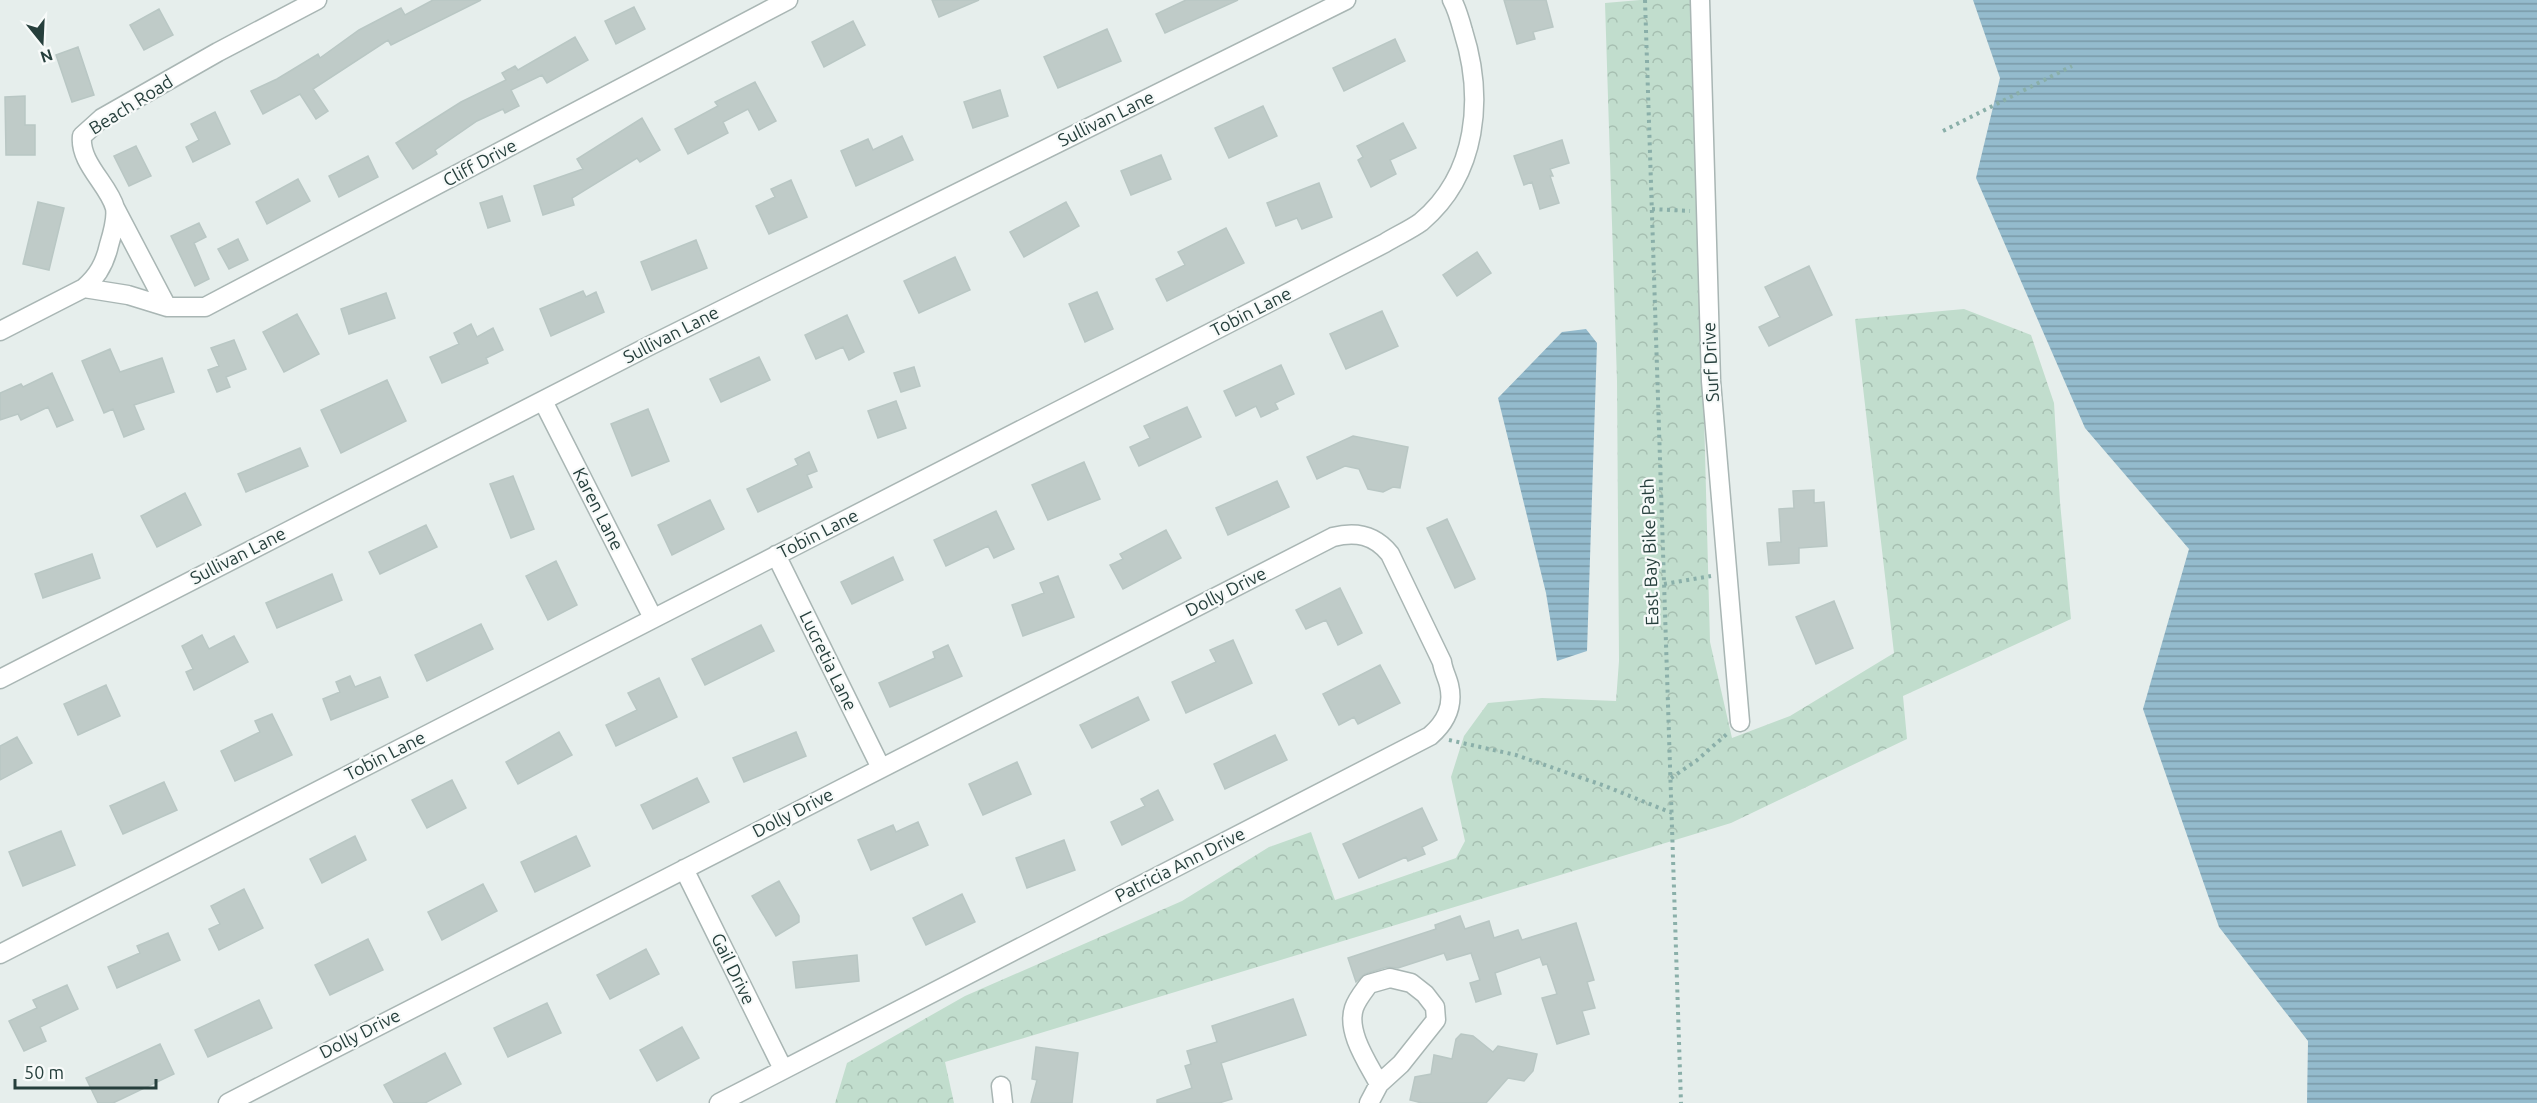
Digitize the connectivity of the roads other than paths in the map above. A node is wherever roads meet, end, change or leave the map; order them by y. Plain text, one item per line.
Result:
1 (317, 0) edge
2 (788, 0) edge
3 (1346, 0) edge
4 (1452, 0) edge
5 (1700, 0) edge
6 (115, 208) junction
7 (84, 288) junction
8 (167, 307) junction
9 (0, 331) edge
10 (543, 401) junction
11 (1361, 534) joint
12 (776, 555) junction
13 (653, 618) junction
14 (0, 679) edge
15 (1740, 722) road end
16 (881, 768) junction
17 (684, 869) junction
18 (0, 954) edge
19 (783, 1069) junction
20 (1379, 1084) junction
21 (228, 1103) edge
22 (719, 1103) edge
23 (1369, 1103) edge

1 - 6 street, Beach Road
2 - 8 street, Cliff Drive
3 - 10 street, Sullivan Lane
4 - 12 street, Tobin Lane
5 - 15 street, Surf Drive
6 - 7 street
6 - 8 street
7 - 8 street, Cliff Drive
7 - 9 street
10 - 13 street, Karen Lane
10 - 14 street, Sullivan Lane
11 - 16 street, Dolly Drive
11 - 19 street, Patricia Ann Drive
12 - 13 street, Tobin Lane
12 - 16 street, Lucretia Lane
13 - 18 street, Tobin Lane
16 - 17 street, Dolly Drive
17 - 19 street, Gail Drive
17 - 21 street, Dolly Drive
19 - 22 street, Patricia Ann Drive
20 - 20 street
20 - 23 street

